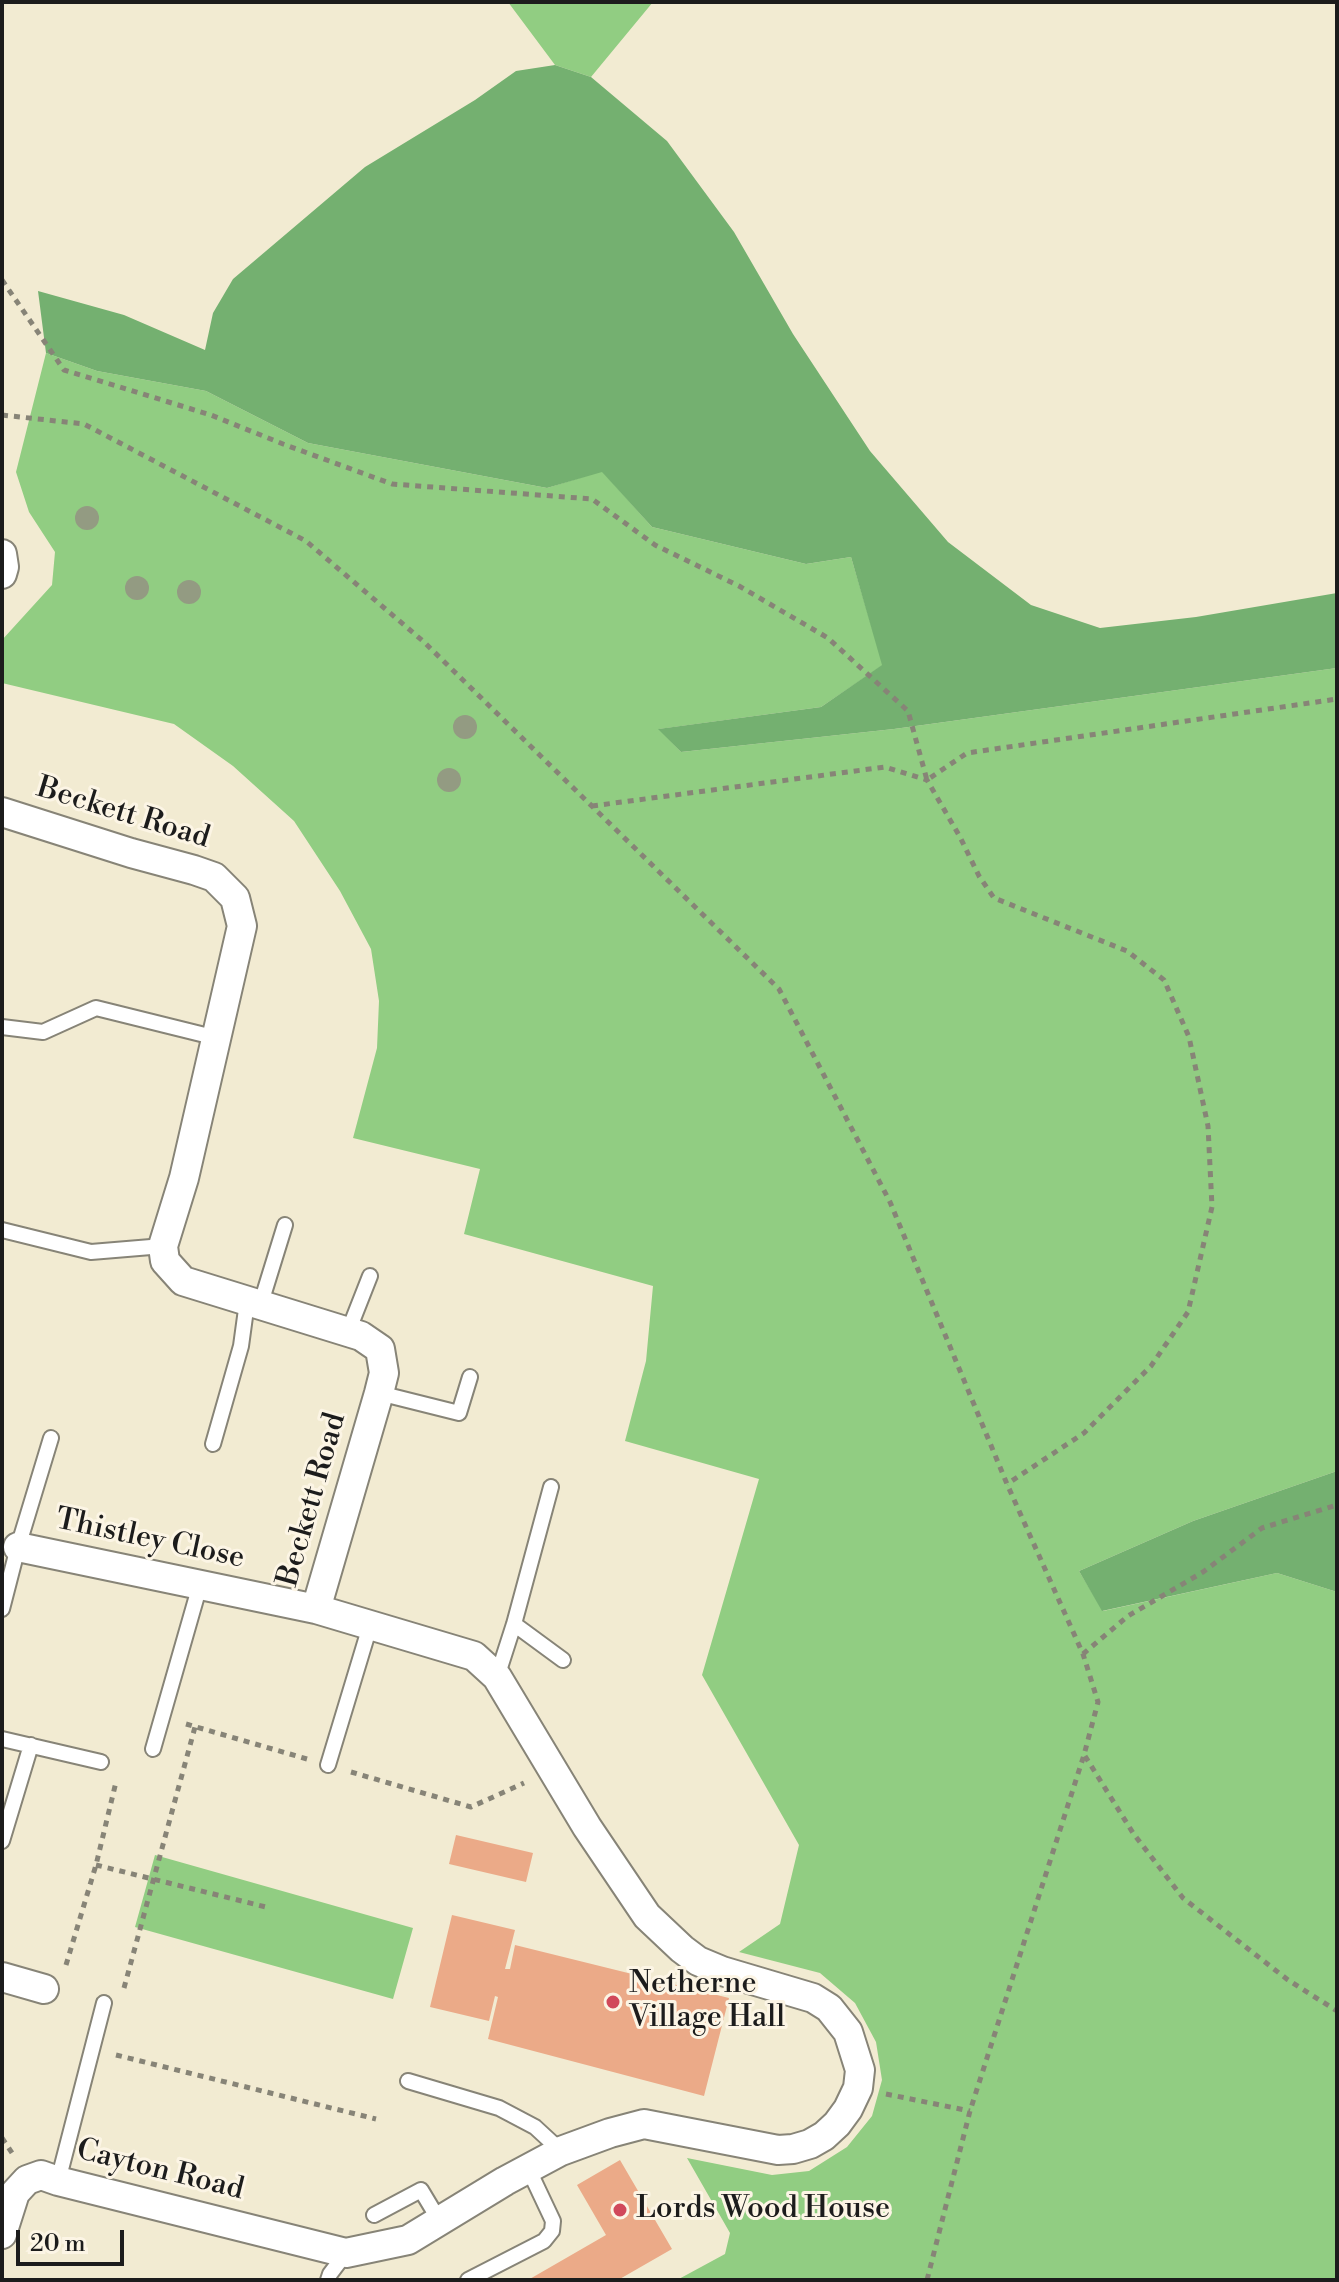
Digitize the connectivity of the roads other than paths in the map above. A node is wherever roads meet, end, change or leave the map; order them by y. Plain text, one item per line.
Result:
1 (2, 554) edge
2 (2, 574) edge
3 (2, 812) edge
4 (2, 1027) edge
5 (217, 1038) junction
6 (285, 1225) dead end
7 (2, 1230) edge
8 (163, 1246) junction
9 (370, 1276) dead end
10 (254, 1304) junction
11 (348, 1332) junction
12 (470, 1377) dead end
13 (379, 1393) junction
14 (51, 1438) dead end
15 (213, 1444) dead end
16 (551, 1487) dead end
17 (18, 1547) junction
18 (200, 1585) junction
19 (2, 1609) edge
20 (316, 1609) junction
21 (514, 1624) junction
22 (370, 1626) junction
23 (563, 1660) dead end
24 (497, 1677) junction
25 (2, 1739) edge
26 (31, 1745) junction
27 (153, 1749) dead end
28 (101, 1762) road end
29 (328, 1765) road end
30 (2, 1841) edge
31 (2, 1977) edge
32 (44, 1989) road end
33 (104, 2003) road end
34 (408, 2081) dead end
35 (644, 2124) joint
36 (561, 2151) junction
37 (528, 2168) junction
38 (58, 2181) junction
39 (374, 2215) dead end
40 (439, 2220) junction
41 (2, 2234) edge
42 (346, 2253) junction
43 (328, 2280) edge
44 (468, 2280) edge

1 - 2 street
3 - 5 street, Beckett Road
4 - 5 lane
5 - 8 street, Beckett Road
6 - 10 lane
7 - 8 lane
8 - 10 street, Beckett Road
9 - 11 lane
10 - 11 street, Beckett Road
10 - 15 lane
11 - 13 street, Beckett Road
12 - 13 lane
13 - 20 street, Beckett Road
14 - 17 lane
16 - 21 lane
17 - 18 street, Thistley Close
17 - 19 lane
18 - 20 street, Thistley Close
18 - 27 lane
20 - 22 street, Beckett Road
21 - 23 lane
21 - 24 lane
22 - 24 street, Beckett Road
22 - 29 lane
24 - 35 street, Beckett Road
25 - 26 lane
26 - 28 lane
26 - 30 lane
31 - 32 street
33 - 38 lane
34 - 36 lane
35 - 36 street, Cayton Road
36 - 37 street, Cayton Road
37 - 40 street, Cayton Road
37 - 44 lane
38 - 41 street, Cayton Road
38 - 42 street, Cayton Road
39 - 40 lane
40 - 42 street, Cayton Road
42 - 43 lane

